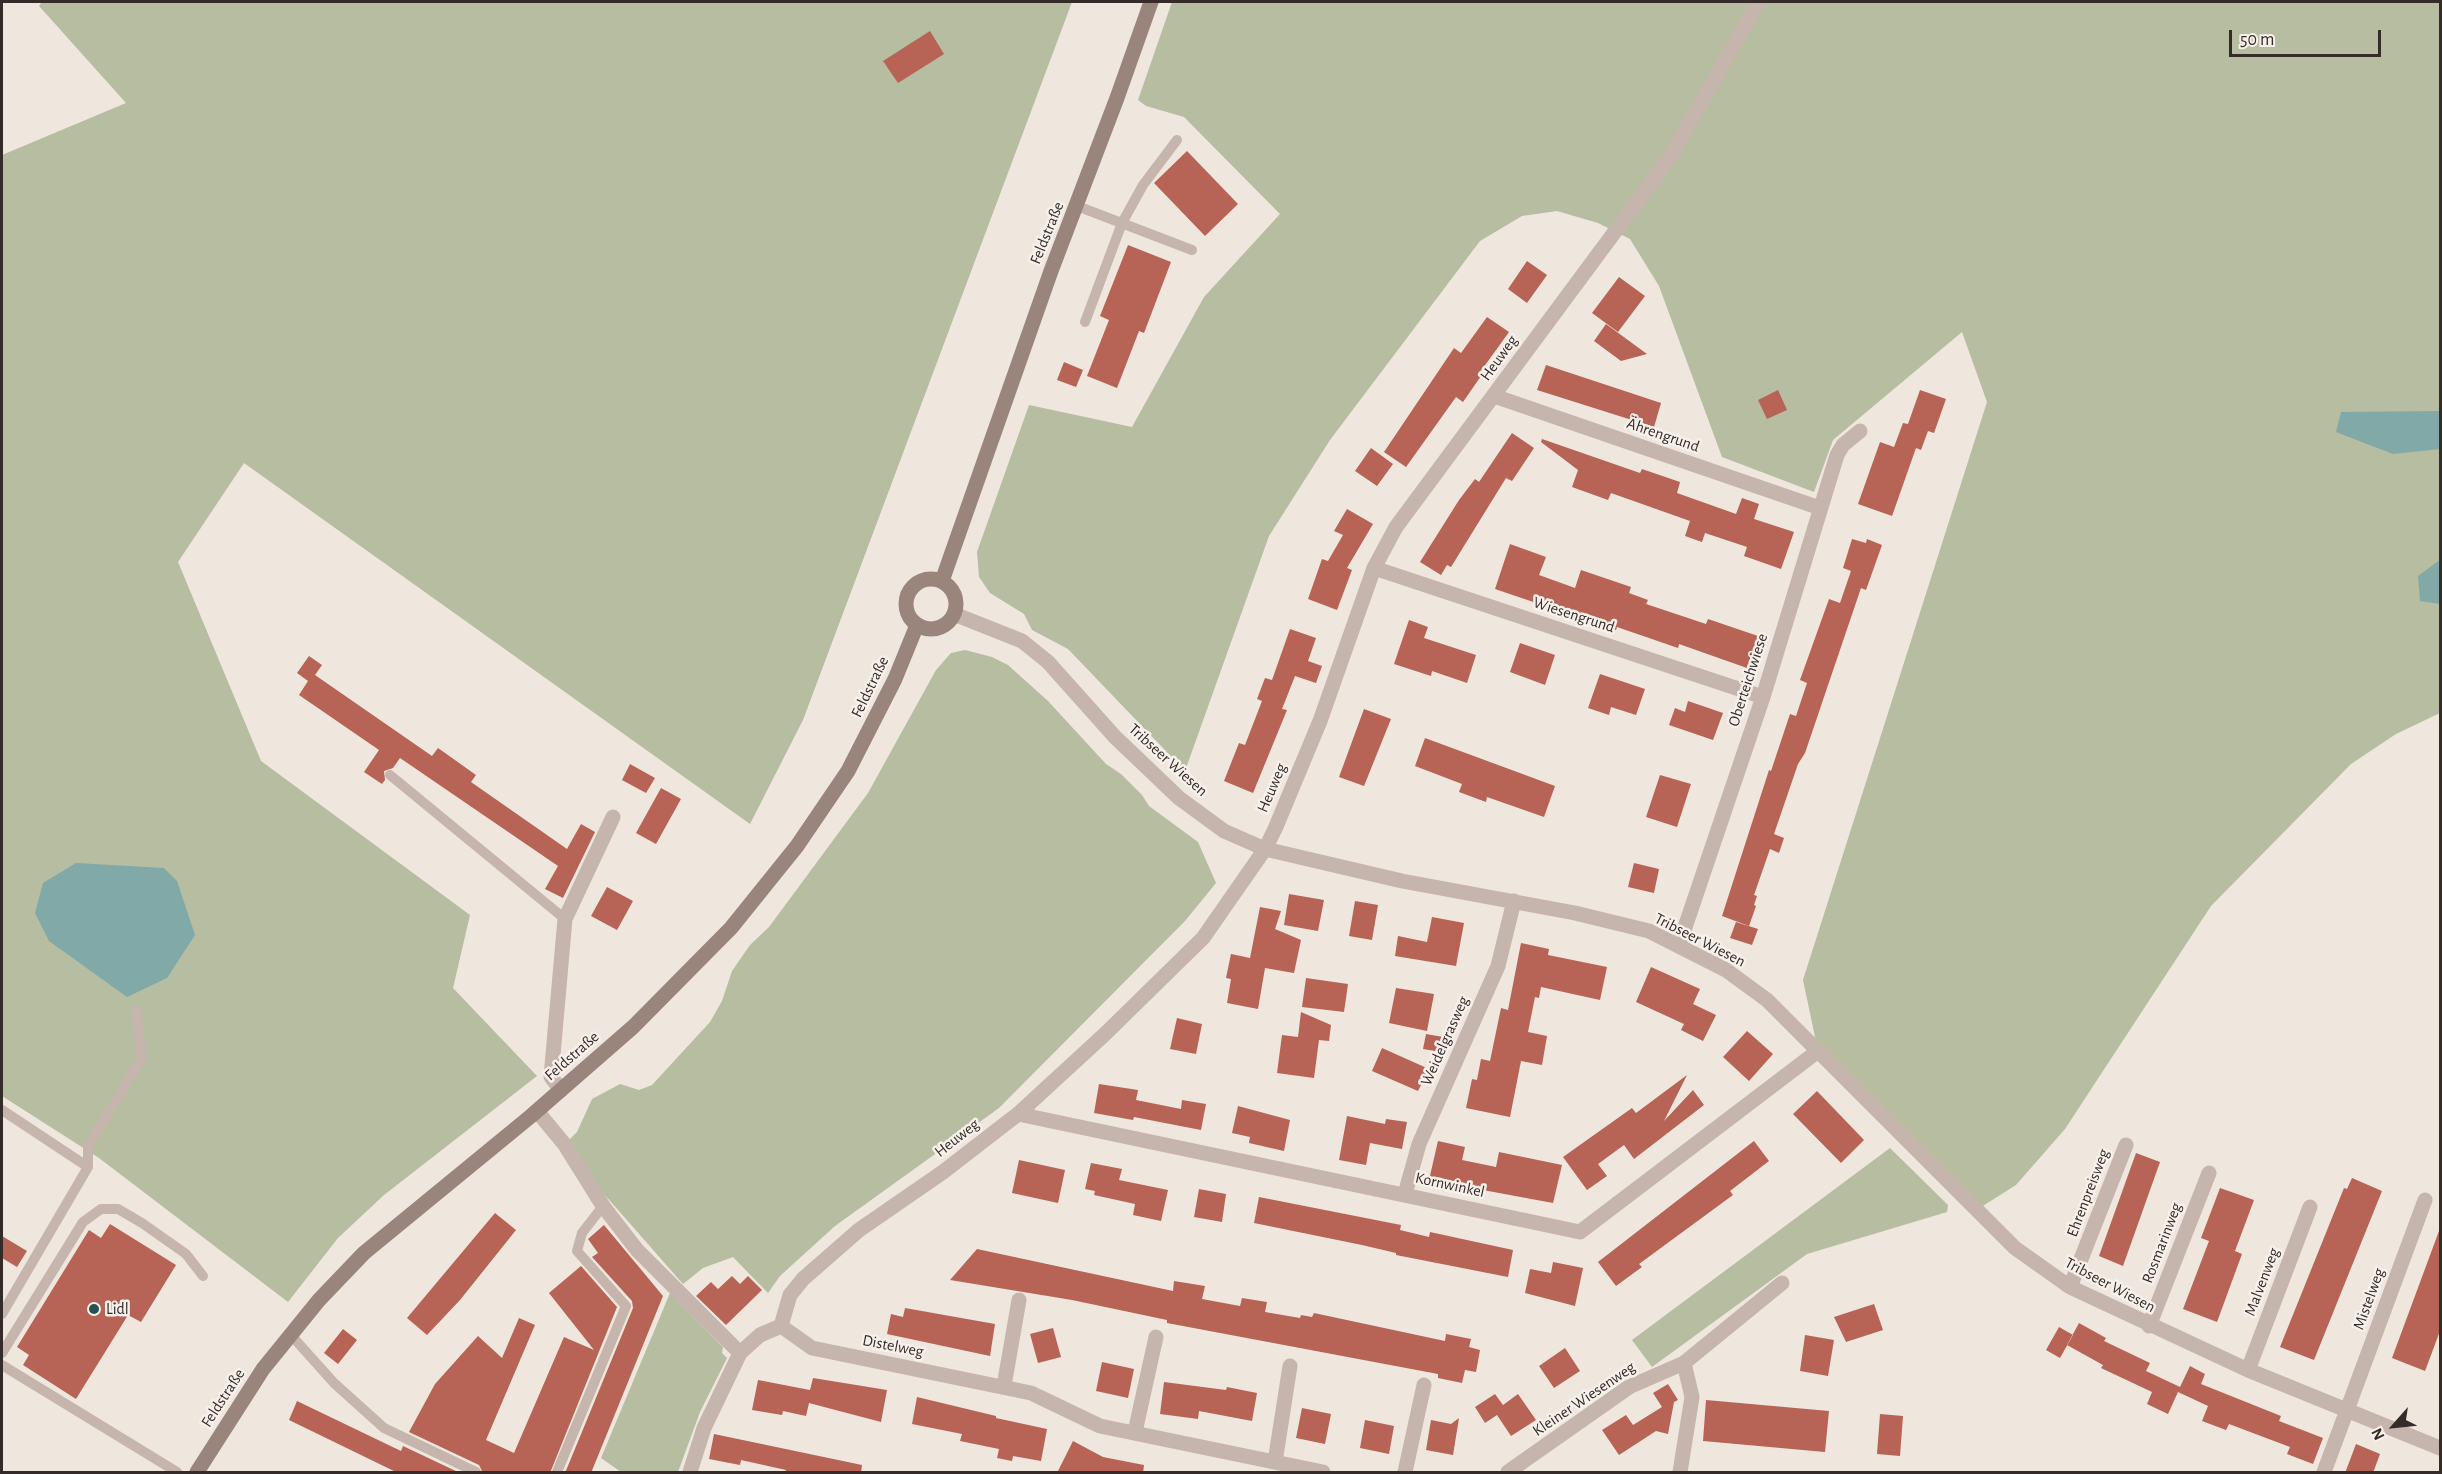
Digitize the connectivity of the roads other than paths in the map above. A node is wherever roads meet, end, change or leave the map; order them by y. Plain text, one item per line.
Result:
1 (1151, 2) edge
2 (1758, 2) edge
3 (1177, 140) dead end
4 (1077, 206) junction
5 (1122, 223) junction
6 (1192, 250) dead end
7 (1085, 322) dead end
8 (1494, 396) junction
9 (1860, 431) dead end
10 (1820, 508) junction
11 (1374, 568) junction
12 (942, 581) junction
13 (954, 614) junction
14 (917, 625) junction
15 (1763, 697) junction
16 (390, 776) dead end
17 (613, 817) dead end
18 (1265, 849) junction
19 (1514, 902) junction
20 (565, 919) junction
21 (1679, 945) junction
22 (136, 1010) dead end
23 (1818, 1051) junction
24 (561, 1090) junction
25 (2, 1110) edge
26 (537, 1111) junction
27 (1018, 1114) junction
28 (2126, 1145) dead end
29 (88, 1167) junction
30 (2209, 1173) dead end
31 (1405, 1194) junction
32 (2425, 1200) dead end
33 (603, 1206) junction
34 (2310, 1207) dead end
35 (203, 1276) dead end
36 (1782, 1282) dead end
37 (2070, 1287) junction
38 (1019, 1300) dead end
39 (2, 1314) edge
40 (781, 1326) junction
41 (2149, 1326) junction
42 (291, 1335) junction
43 (1156, 1337) dead end
44 (2, 1353) edge
45 (740, 1353) junction
46 (1684, 1363) junction
47 (2, 1365) edge
48 (1290, 1366) dead end
49 (2248, 1370) junction
50 (1424, 1385) dead end
51 (1004, 1386) junction
52 (2346, 1412) junction
53 (1135, 1432) junction
54 (2440, 1448) edge
55 (1275, 1462) junction
56 (1321, 1472) edge
57 (177, 1473) edge
58 (197, 1473) edge
59 (476, 1473) edge
60 (557, 1473) edge
61 (690, 1473) edge
62 (1405, 1473) edge
63 (1508, 1473) edge
64 (1680, 1473) edge
65 (2324, 1473) edge

1 - 4 main road, Feldstraße
2 - 8 street, Heuweg
3 - 5 lane
4 - 5 lane
4 - 12 main road, Feldstraße
5 - 6 lane
5 - 7 lane
8 - 10 street, Ährengrund
8 - 11 street, Heuweg
9 - 10 street, Oberteichwiese
10 - 15 street, Oberteichwiese
11 - 15 street, Wiesengrund
11 - 18 street, Heuweg
12 - 13 main road
12 - 14 main road
13 - 14 main road
13 - 18 street, Tribseer Wiesen
14 - 24 main road, Feldstraße
15 - 21 street, Oberteichwiese
16 - 20 lane
17 - 20 street
18 - 19 street, Tribseer Wiesen
18 - 27 street, Heuweg
19 - 21 street, Tribseer Wiesen
19 - 31 street, Weidelgrasweg
20 - 24 street
21 - 23 street, Tribseer Wiesen
22 - 29 lane
23 - 31 street, Kornwinkel
23 - 37 street, Tribseer Wiesen
24 - 26 main road, Feldstraße
25 - 29 lane
26 - 33 street
26 - 42 main road, Feldstraße
27 - 31 street, Kornwinkel
27 - 40 street, Heuweg
28 - 37 street, Ehrenpreisweg
29 - 39 lane
30 - 41 street, Rosmarinweg
32 - 52 street, Mistelweg
33 - 45 street
33 - 60 lane
34 - 49 street, Malvenweg
35 - 44 lane
36 - 46 street, Kleiner Wiesenweg
37 - 41 street, Tribseer Wiesen
38 - 51 street
40 - 45 street
40 - 51 street, Distelweg
41 - 49 street, Tribseer Wiesen
42 - 58 main road, Feldstraße
42 - 59 lane
43 - 53 street
45 - 61 street
46 - 63 street, Kleiner Wiesenweg
46 - 64 street
47 - 57 lane
48 - 55 street
49 - 52 street, Tribseer Wiesen
50 - 62 street
51 - 53 street, Distelweg
52 - 54 street, Tribseer Wiesen
52 - 65 street, Mistelweg
53 - 55 street, Distelweg
55 - 56 street, Distelweg

